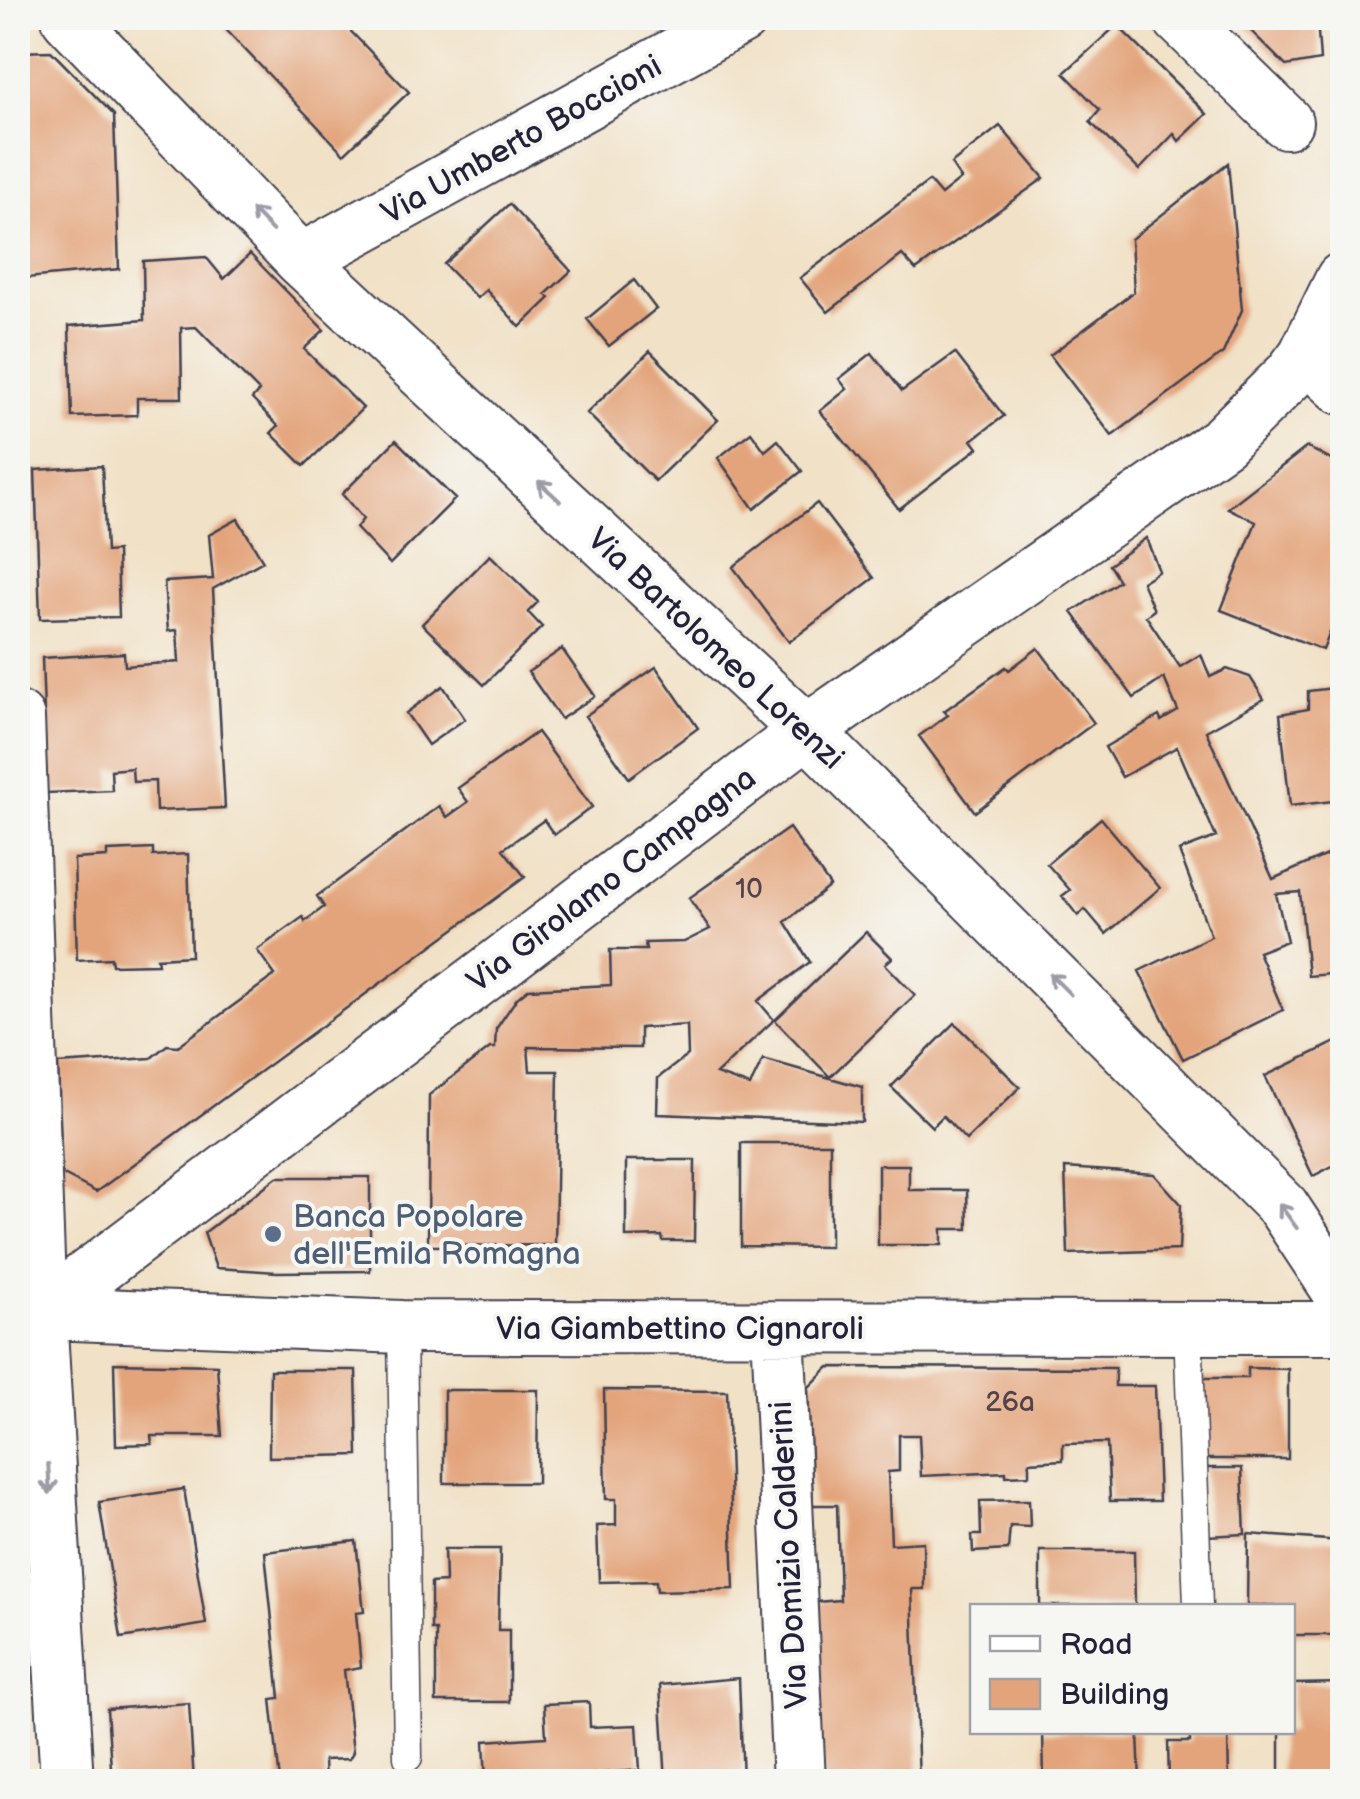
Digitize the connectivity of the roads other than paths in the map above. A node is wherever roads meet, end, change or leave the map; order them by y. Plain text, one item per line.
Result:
1 (68, 18) edge
2 (741, 18) edge
3 (1179, 18) edge
4 (1286, 122) dead end
5 (301, 260) junction
6 (1342, 278) edge
7 (1324, 372) edge
8 (18, 718) edge
9 (806, 730) junction
10 (1342, 1296) edge
11 (29, 1312) edge
12 (1188, 1326) junction
13 (402, 1327) junction
14 (1342, 1328) edge
15 (778, 1329) junction
16 (1198, 1604) edge
17 (408, 1757) dead end
18 (66, 1782) edge
19 (798, 1782) edge

5 -> 1 street, Via Bartolomeo Lorenzi
2 - 5 street, Via Umberto Boccioni
3 - 4 street
9 -> 5 street, Via Bartolomeo Lorenzi
6 - 7 street, Via Girolamo Campagna
7 - 9 street, Via Girolamo Campagna
8 - 11 street
10 -> 9 street, Via Bartolomeo Lorenzi
9 - 11 street, Via Girolamo Campagna
11 - 13 street, Via Giambettino Cignaroli
11 -> 18 street
12 - 14 street, Via Giambettino Cignaroli
12 - 15 street, Via Giambettino Cignaroli
12 - 16 lane
13 - 15 street, Via Giambettino Cignaroli
13 - 17 lane
15 - 19 street, Via Domizio Calderini

